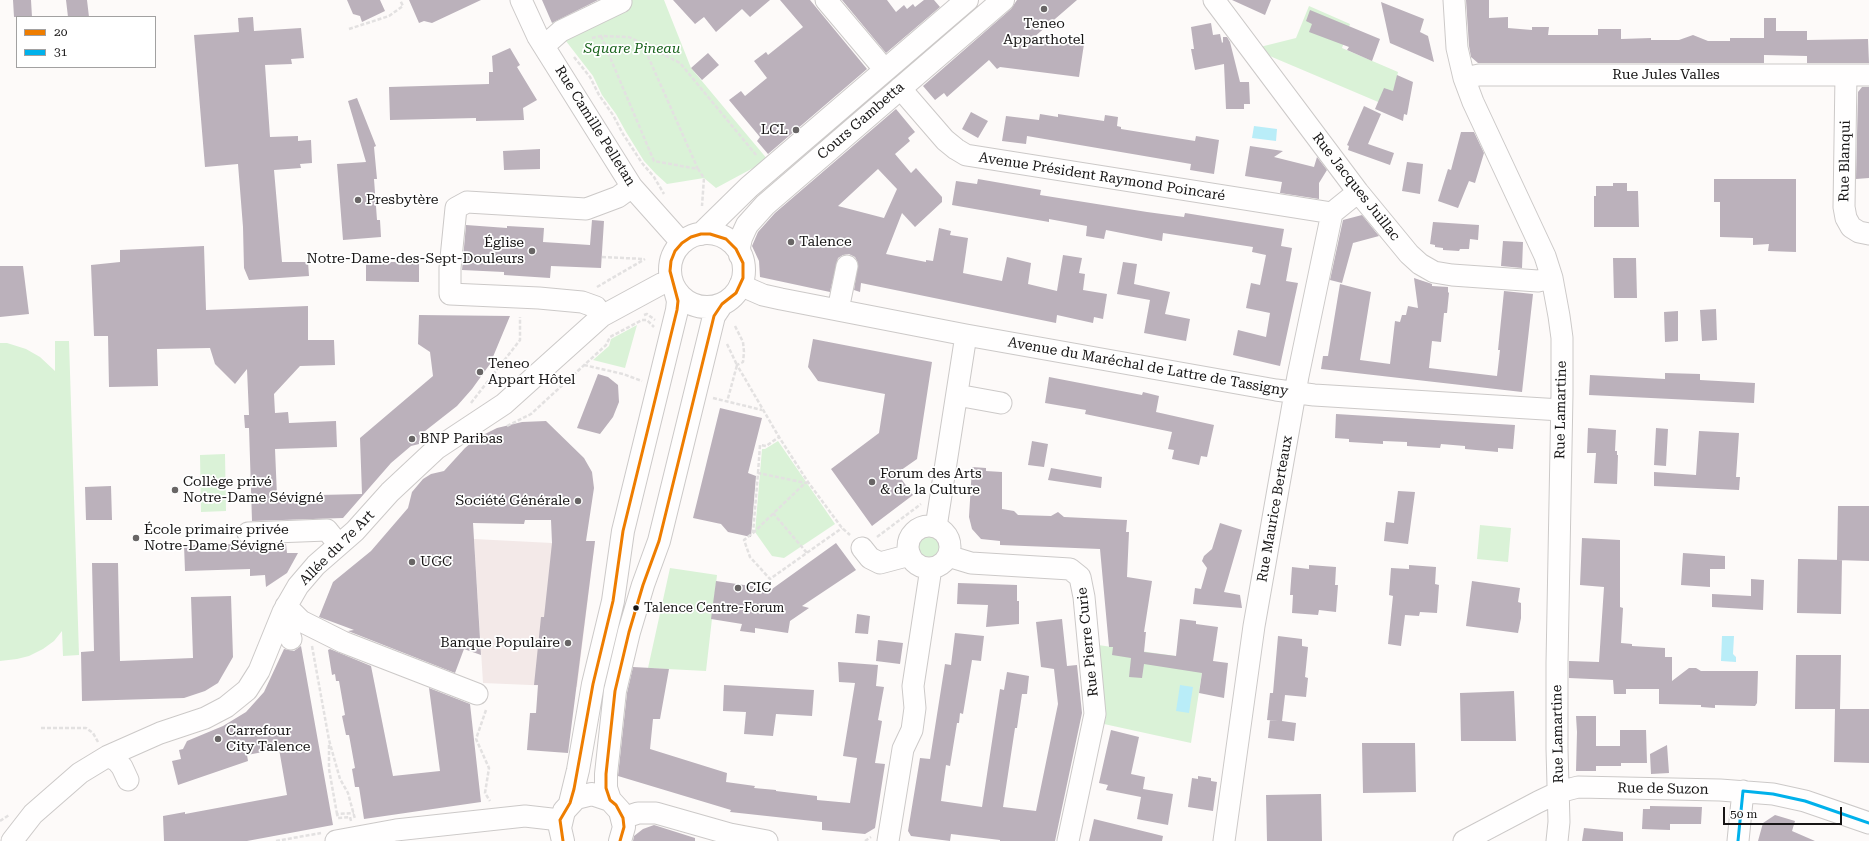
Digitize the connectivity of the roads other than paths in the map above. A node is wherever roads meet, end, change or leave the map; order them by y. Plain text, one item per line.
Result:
1 (521, 0) edge
2 (826, 0) edge
3 (967, 0) edge
4 (1003, 0) edge
5 (1214, 0) edge
6 (1454, 0) edge
7 (621, 2) dead end
8 (550, 40) junction
9 (885, 70) junction
10 (1846, 75) junction
11 (1869, 75) edge
12 (1464, 78) junction
13 (900, 88) junction
14 (632, 187) junction
15 (1358, 192) junction
16 (1332, 213) junction
17 (701, 234) junction
18 (1869, 234) edge
19 (682, 243) junction
20 (740, 255) junction
21 (846, 266) dead end
22 (1552, 278) junction
23 (740, 285) junction
24 (673, 286) junction
25 (722, 304) junction
26 (838, 310) junction
27 (602, 316) junction
28 (966, 335) junction
29 (1295, 393) junction
30 (957, 395) junction
31 (1001, 403) dead end
32 (1561, 410) junction
33 (936, 527) junction
34 (248, 533) dead end
35 (339, 545) junction
36 (862, 548) road end
37 (910, 554) junction
38 (948, 556) junction
39 (931, 568) junction
40 (285, 609) junction
41 (291, 639) dead end
42 (482, 700) road end
43 (103, 750) junction
44 (128, 780) dead end
45 (1559, 792) junction
46 (1743, 792) junction
47 (610, 800) junction
48 (565, 811) junction
49 (623, 818) junction
50 (1869, 823) edge
51 (451, 833) edge
52 (12, 841) edge
53 (336, 841) edge
54 (563, 841) edge
55 (620, 841) edge
56 (767, 841) edge
57 (888, 841) edge
58 (1068, 841) edge
59 (1224, 841) edge
60 (1464, 841) edge
61 (1558, 841) edge
62 (1738, 841) edge

1 - 8 street, Rue Camille Pelletan
2 - 9 street
3 - 9 main road, Cours Gambetta
4 - 13 main road, Cours Gambetta
5 - 15 street, Rue Jacques Juillac
6 - 12 street, Rue Lamartine
7 - 8 street
8 - 14 street, Rue Camille Pelletan
9 - 17 main road, Cours Gambetta
10 - 11 street, Rue Jules Valles
10 - 12 street, Rue Jules Valles
10 - 18 street, Rue Blanqui
12 - 22 street, Rue Lamartine
13 - 16 street, Avenue Président Raymond Poincaré
13 - 20 main road, Cours Gambetta
14 - 19 street, Rue Camille Pelletan
14 - 27 street
15 - 16 street
15 - 22 street, Rue Jacques Juillac
16 - 29 street, Rue Maurice Berteaux
17 - 19 main road
17 - 20 main road
19 - 24 main road
20 - 23 main road
21 - 26 street
22 - 32 street, Rue Lamartine
23 - 25 main road
23 - 26 street, Avenue du Maréchal de Lattre de Tassigny
24 - 25 main road
24 - 27 street, Allée du 7e Art
24 - 48 main road
25 - 47 main road
26 - 28 street, Avenue du Maréchal de Lattre de Tassigny
27 - 35 street, Allée du 7e Art
28 - 29 street, Avenue du Maréchal de Lattre de Tassigny
28 - 30 street
29 - 32 street, Avenue du Maréchal de Lattre de Tassigny
29 - 59 street, Rue Maurice Berteaux
30 - 31 street
30 - 33 street
32 - 45 street, Rue Lamartine
33 - 37 street
33 - 38 street
34 - 35 street
35 - 40 street, Allée du 7e Art
36 - 37 street
37 - 39 street
38 - 39 street
38 - 58 street, Rue Pierre Curie
39 - 57 street
40 - 41 street
40 - 42 street
40 - 43 street, Allée du 7e Art
43 - 44 street
43 - 52 street, Allée du 7e Art
45 - 46 street, Rue de Suzon
45 - 60 street, Rue de Suzon
45 - 61 street, Rue Lamartine
46 - 50 street, Rue de Suzon
46 - 62 street
47 - 48 main road
47 - 49 main road
48 - 51 street
48 - 54 main road
49 - 55 main road
49 - 56 street
51 - 53 street

